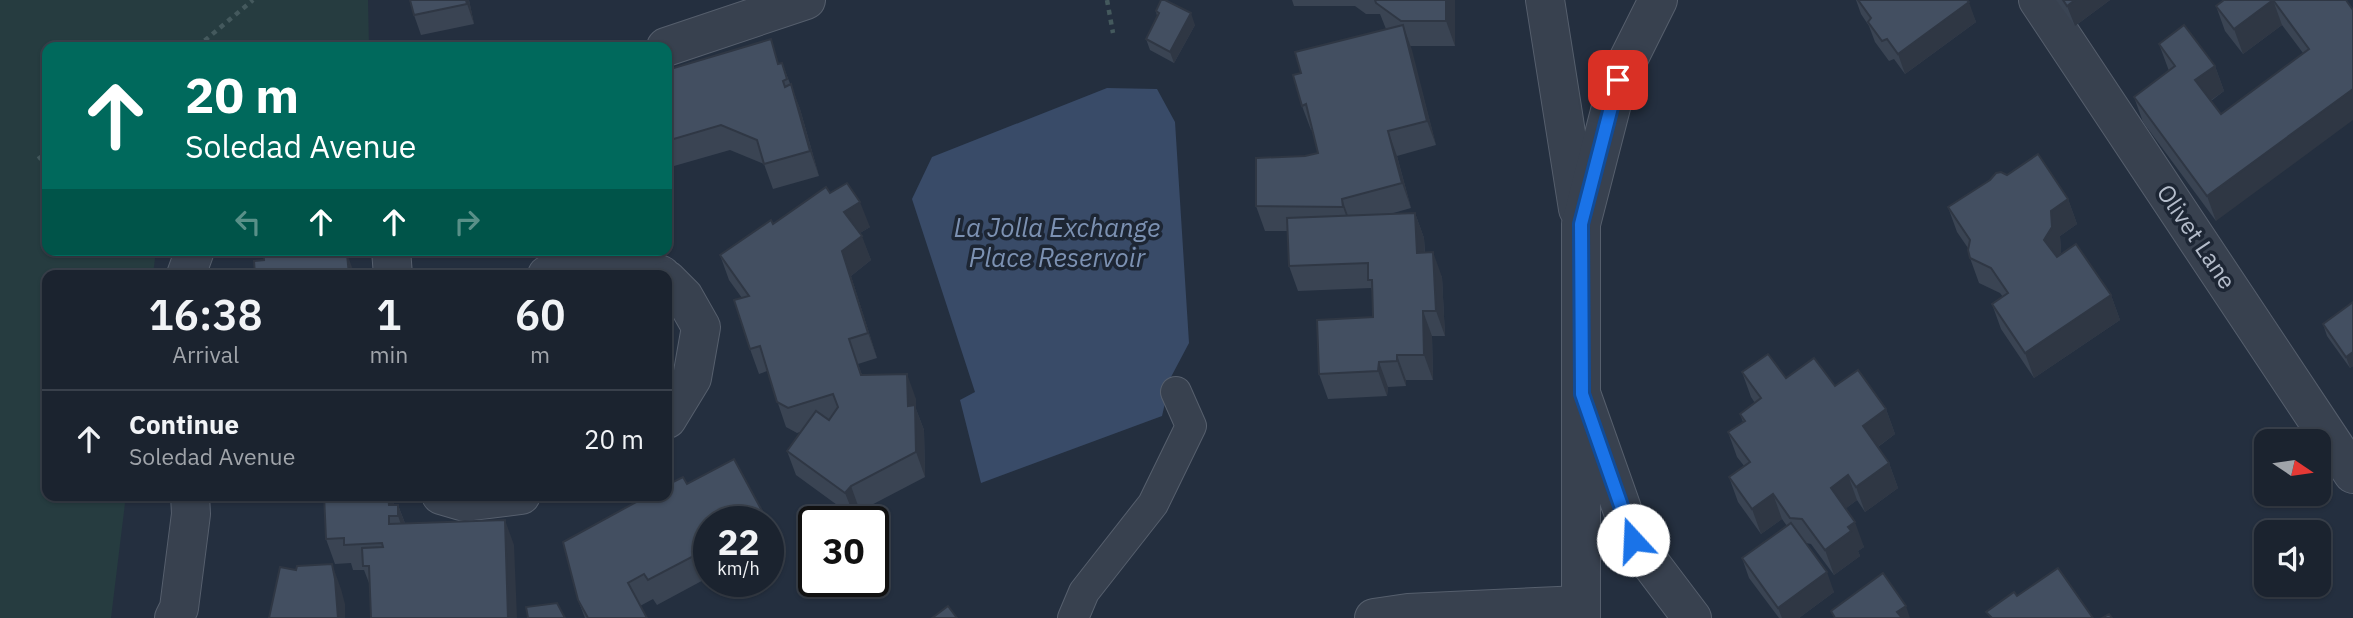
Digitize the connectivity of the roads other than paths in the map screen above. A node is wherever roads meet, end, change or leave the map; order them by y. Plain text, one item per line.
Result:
1 (806, 0) edge
2 (1545, 0) edge
3 (1658, 0) edge
4 (2038, 0) edge
5 (672, 45) edge
6 (1581, 224) junction
7 (573, 270) edge
8 (644, 270) edge
9 (672, 285) edge
10 (1176, 392) dead end
11 (1582, 394) junction
12 (672, 411) edge
13 (2353, 474) edge
14 (190, 501) edge
15 (1581, 611) edge
16 (174, 618) edge
17 (1073, 618) edge
18 (1374, 618) edge
19 (1692, 618) edge

1 - 5 street
2 - 6 street
3 - 6 street
4 - 13 street, Olivet Lane
6 - 11 street
7 - 8 street
9 - 12 street
10 - 17 lane
11 - 15 street
11 - 19 street
14 - 16 street
15 - 18 street

